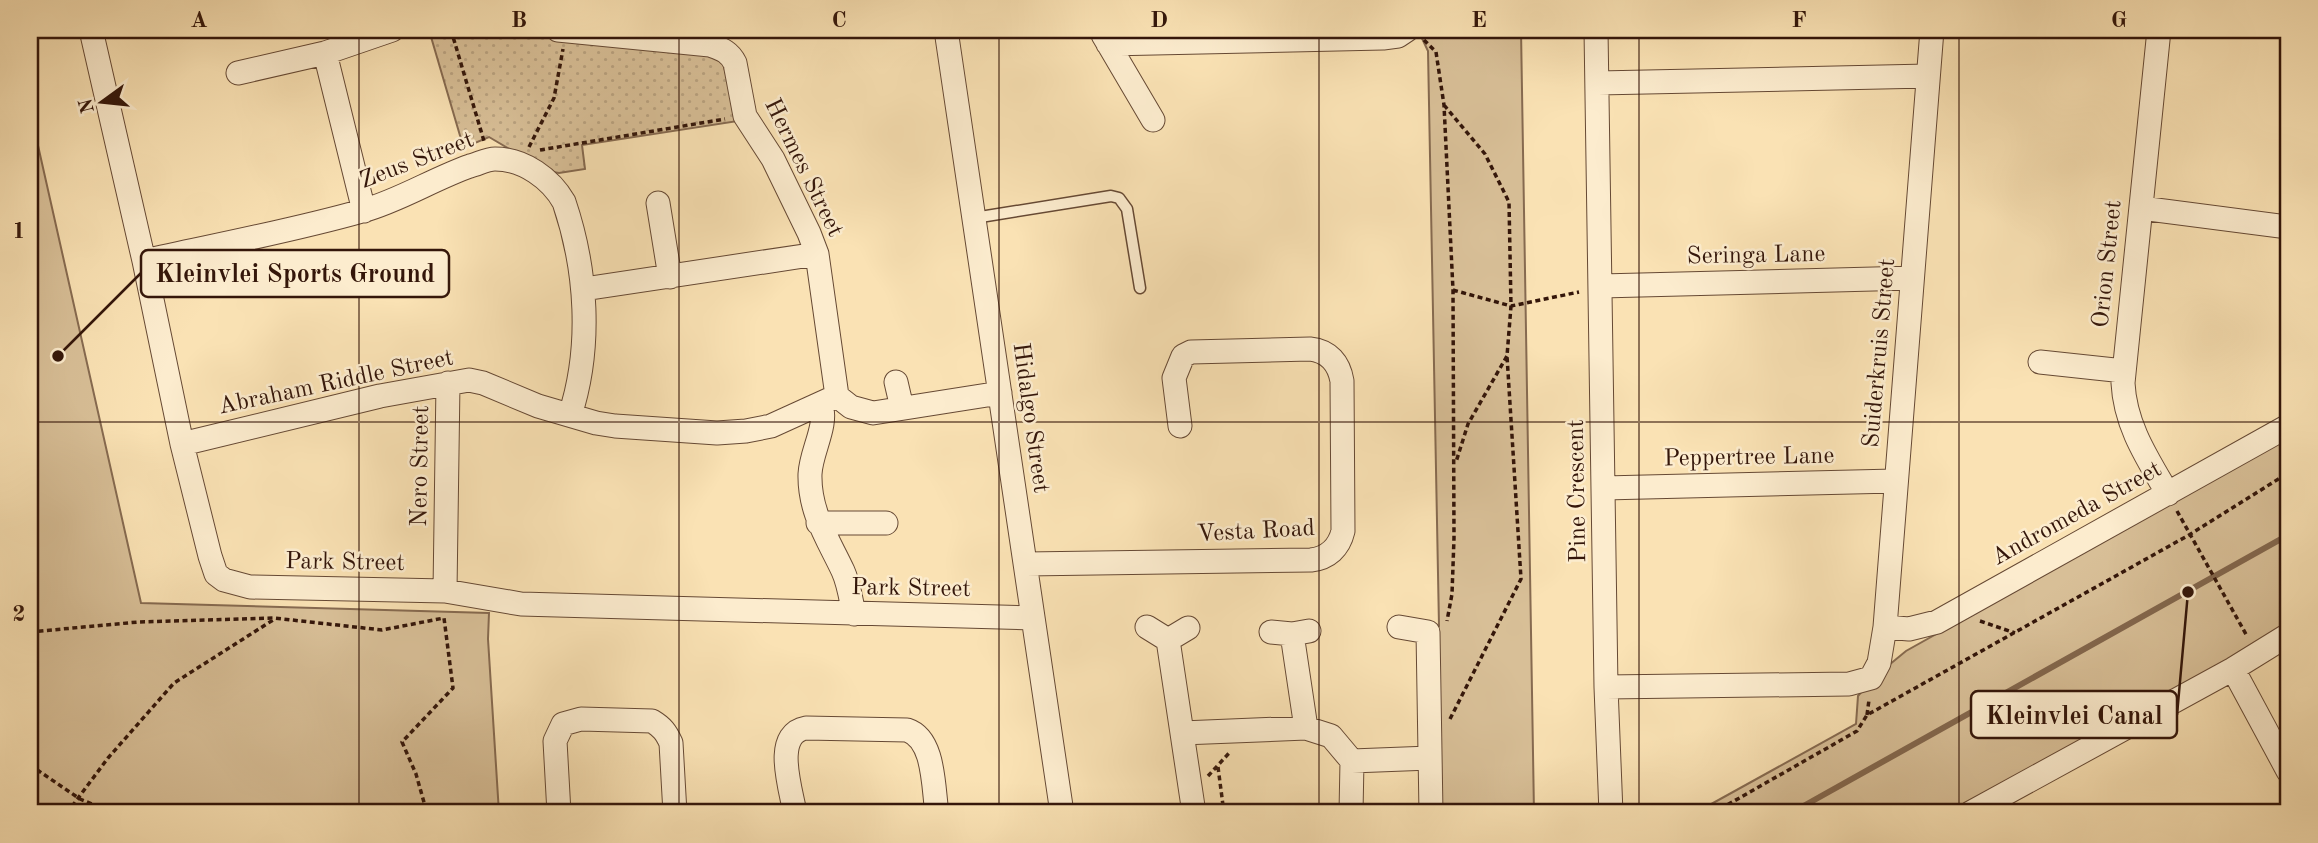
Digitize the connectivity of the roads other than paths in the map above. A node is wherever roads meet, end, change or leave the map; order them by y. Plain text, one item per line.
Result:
1 (91, 30) edge
2 (392, 30) edge
3 (558, 30) edge
4 (566, 30) edge
5 (946, 30) edge
6 (1597, 30) edge
7 (1932, 30) edge
8 (2160, 30) edge
9 (1414, 34) edge
10 (1105, 37) edge
11 (325, 52) junction
12 (238, 73) dead end
13 (1928, 76) junction
14 (1598, 83) junction
15 (1153, 120) dead end
16 (658, 203) dead end
17 (2141, 208) junction
18 (364, 211) junction
19 (974, 218) junction
20 (2288, 227) edge
21 (817, 254) junction
22 (144, 261) junction
23 (670, 277) junction
24 (1912, 278) junction
25 (1601, 286) junction
26 (1140, 288) dead end
27 (584, 289) junction
28 (2040, 362) dead end
29 (2124, 371) junction
30 (896, 382) dead end
31 (448, 383) junction
32 (1000, 393) junction
33 (829, 400) junction
34 (902, 408) junction
35 (570, 415) junction
36 (1180, 426) dead end
37 (2288, 426) edge
38 (182, 444) junction
39 (1895, 481) junction
40 (1604, 488) junction
41 (2168, 494) junction
42 (818, 523) junction
43 (886, 523) dead end
44 (1026, 564) junction
45 (445, 591) junction
46 (854, 614) junction
47 (1033, 618) junction
48 (1399, 627) dead end
49 (1885, 627) junction
50 (1147, 628) dead end
51 (1188, 628) dead end
52 (1291, 632) dead end
53 (2288, 635) edge
54 (1168, 640) junction
55 (2233, 669) junction
56 (1606, 687) junction
57 (1306, 728) junction
58 (1182, 733) junction
59 (1430, 758) junction
60 (1352, 761) junction
61 (2288, 771) edge
62 (1193, 802) edge
63 (559, 813) edge
64 (675, 813) edge
65 (795, 813) edge
66 (936, 813) edge
67 (1062, 813) edge
68 (1351, 813) edge
69 (1431, 813) edge
70 (1611, 813) edge
71 (1970, 813) edge

1 - 22 street, Park Street
2 - 11 street
3 - 4 street, Hermes Street
4 - 21 street, Hermes Street
5 - 19 street, Hidalgo Street
6 - 14 street, Pine Crescent
7 - 13 street, Suiderkruis Street
8 - 17 street, Orion Street
9 - 10 street
10 - 15 street
11 - 12 street
11 - 18 street
13 - 14 street
13 - 24 street, Suiderkruis Street
14 - 25 street, Pine Crescent
16 - 23 street
17 - 20 street
17 - 29 street, Orion Street
18 - 22 street, Zeus Street
18 - 27 street, Zeus Street
19 - 26 lane
19 - 32 street, Hidalgo Street
21 - 23 street
21 - 33 street, Hermes Street
22 - 38 street, Park Street
23 - 27 street
24 - 25 street, Seringa Lane
24 - 39 street, Suiderkruis Street
25 - 40 street, Pine Crescent
27 - 35 street, Zeus Street
28 - 29 street
29 - 41 street, Orion Street
30 - 34 street
31 - 35 street, Abraham Riddle Street
31 - 38 street, Abraham Riddle Street
31 - 45 street, Nero Street
32 - 34 street
32 - 44 street, Hidalgo Street
33 - 34 street
33 - 35 street, Abraham Riddle Street
33 - 42 street, Hermes Street
36 - 44 street, Vesta Road
37 - 41 street, Andromeda Street
38 - 45 street, Park Street
39 - 40 street, Peppertree Lane
39 - 49 street, Suiderkruis Street
40 - 56 street, Pine Crescent
41 - 49 street, Andromeda Street
42 - 43 street
42 - 46 street, Hermes Street
44 - 47 street, Hidalgo Street
45 - 46 street, Park Street
46 - 47 street, Park Street
47 - 67 street, Hidalgo Street
48 - 59 street
49 - 56 street, Suiderkruis Street
50 - 54 street
51 - 54 street
52 - 57 street
53 - 55 street
54 - 58 street
55 - 61 street
55 - 71 street
56 - 70 street, Pine Crescent
57 - 58 street
57 - 60 street
58 - 62 street
59 - 60 street
59 - 69 street
60 - 68 street
63 - 64 street
65 - 66 street

